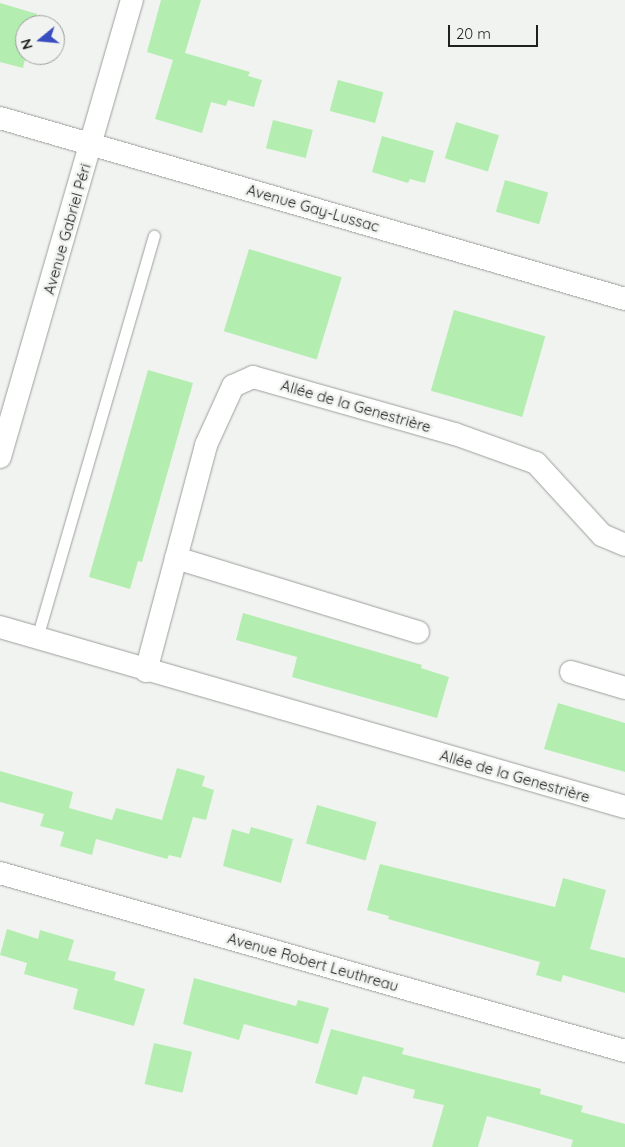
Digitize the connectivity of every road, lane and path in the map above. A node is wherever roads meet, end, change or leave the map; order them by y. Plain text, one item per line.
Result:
1 (132, 0) edge
2 (0, 118) edge
3 (92, 145) junction
4 (154, 236) dead end
5 (625, 298) edge
6 (0, 456) edge
7 (625, 545) edge
8 (176, 558) junction
9 (0, 627) edge
10 (418, 632) dead end
11 (37, 638) junction
12 (146, 671) junction
13 (571, 672) dead end
14 (625, 688) edge
15 (625, 807) edge
16 (0, 872) edge
17 (625, 1051) edge

1 - 3 street, Avenue Gabriel Péri
2 - 3 street, Avenue Gay-Lussac
3 - 5 street, Avenue Gay-Lussac
3 - 6 street, Avenue Gabriel Péri
4 - 11 lane
7 - 8 street, Allée de la Genestrière
8 - 10 street
8 - 12 street, Allée de la Genestrière
9 - 11 street, Allée de la Genestrière
11 - 12 street, Allée de la Genestrière
12 - 15 street, Allée de la Genestrière
13 - 14 street
16 - 17 street, Avenue Robert Leuthreau

